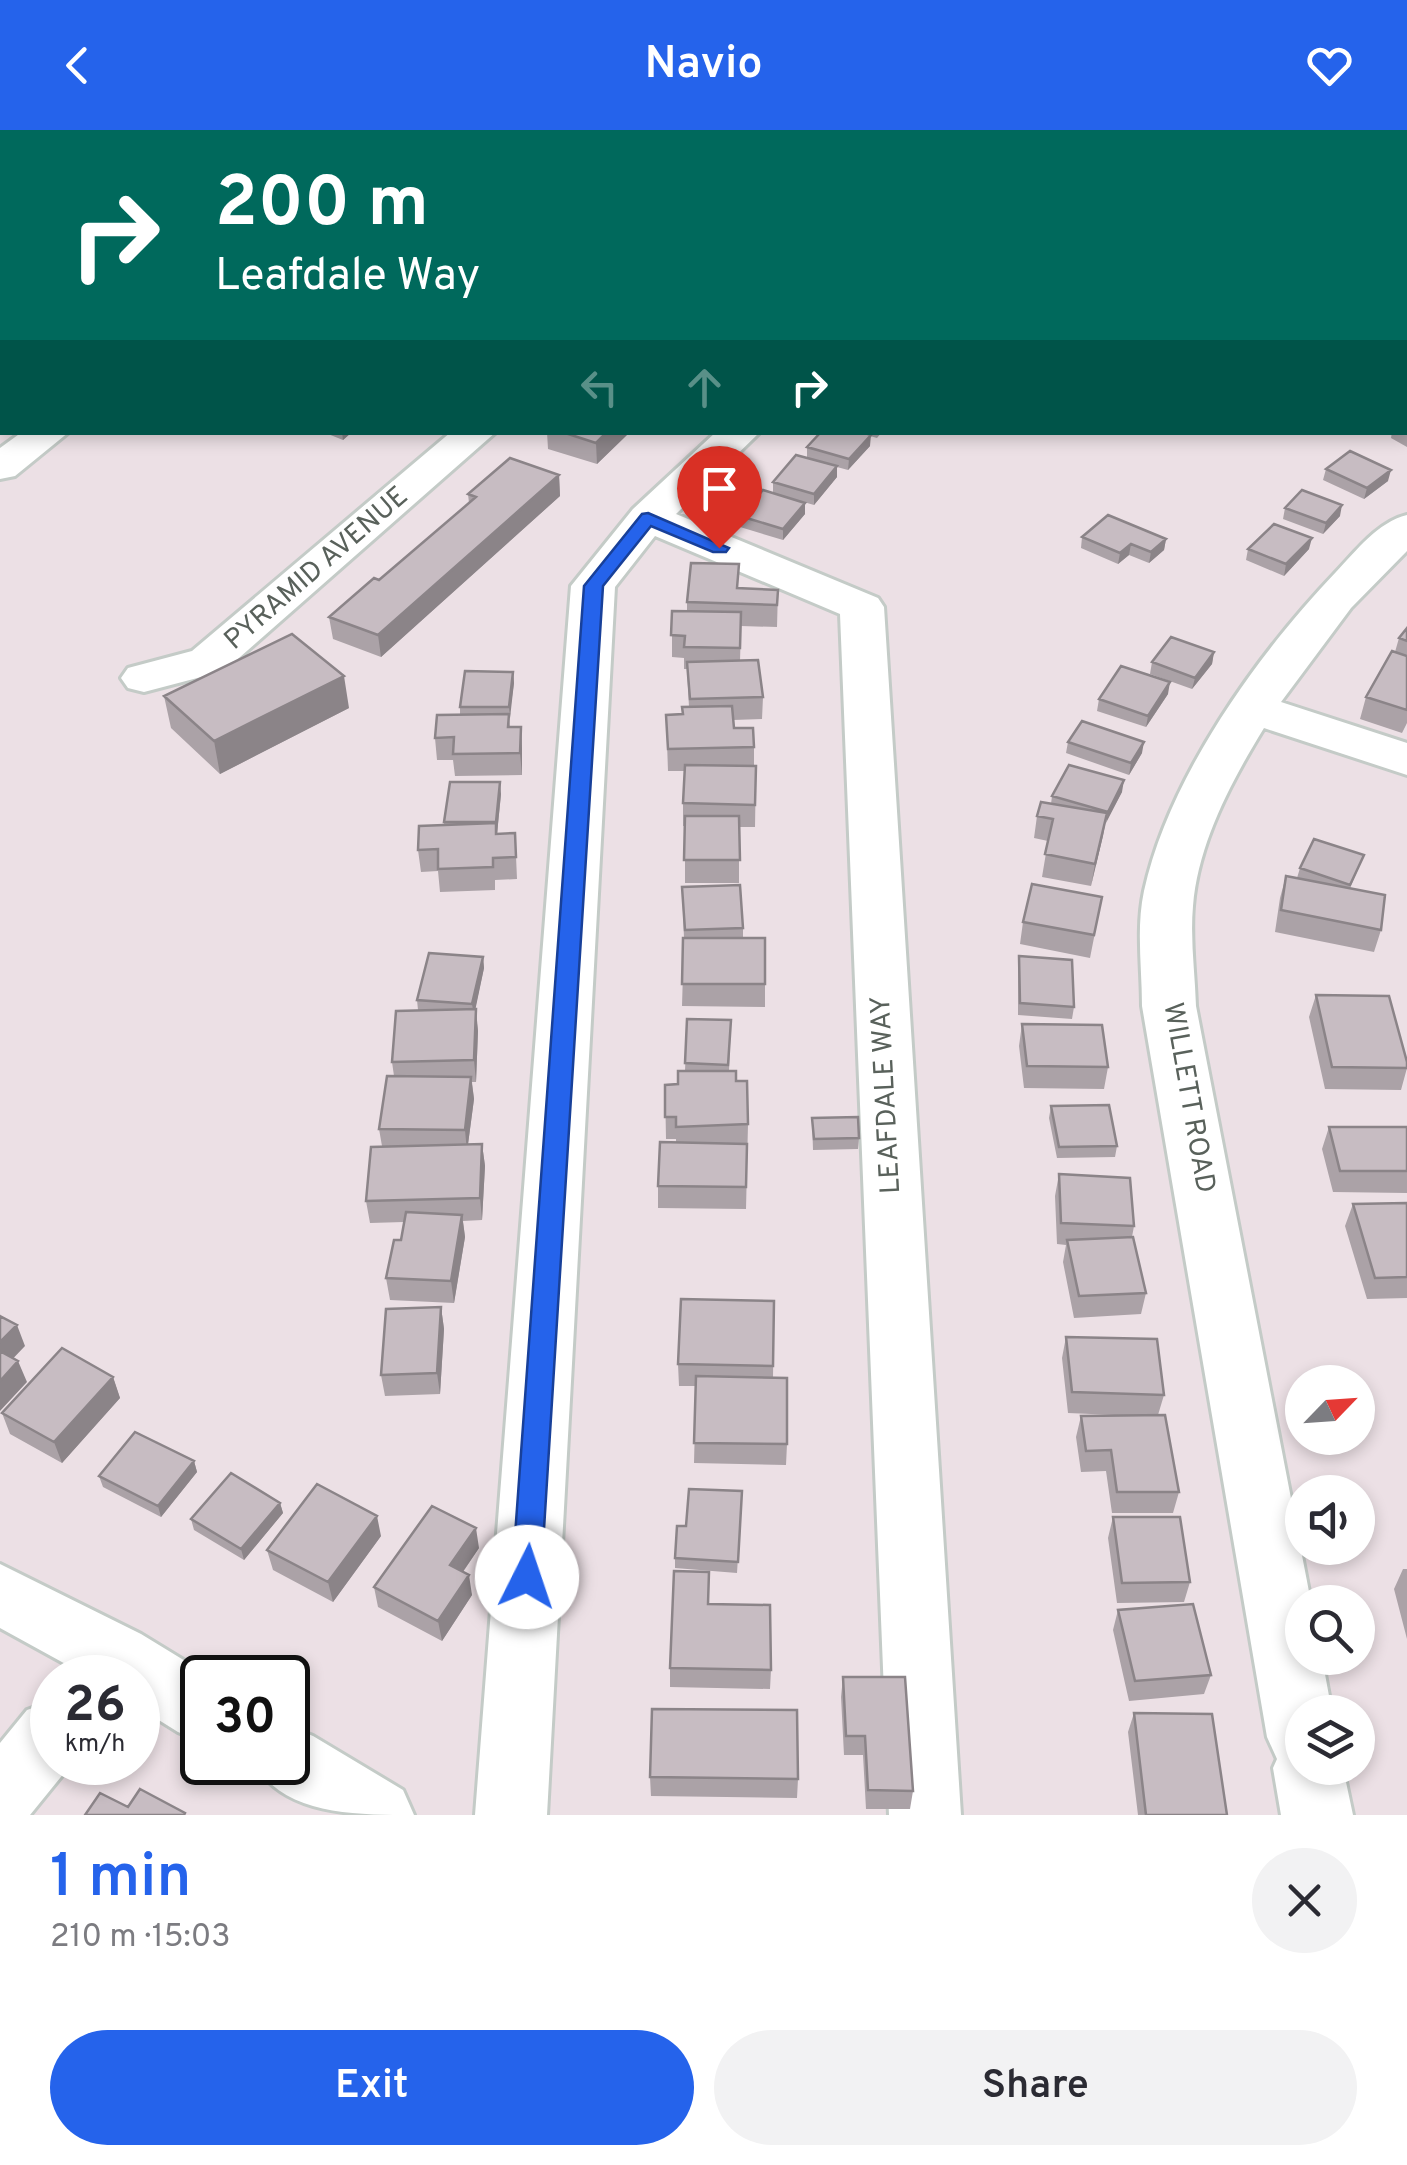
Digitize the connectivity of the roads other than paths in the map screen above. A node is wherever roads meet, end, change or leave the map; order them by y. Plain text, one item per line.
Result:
1 (46, 435) edge
2 (473, 435) edge
3 (737, 435) edge
4 (0, 467) edge
5 (648, 518) junction
6 (1407, 528) edge
7 (144, 678) dead end
8 (1255, 709) junction
9 (1407, 759) edge
10 (0, 1594) edge
11 (90, 1655) edge
12 (1294, 1695) edge
13 (30, 1761) edge
14 (310, 1773) edge
15 (1311, 1785) edge
16 (0, 1797) edge
17 (378, 1815) edge
18 (511, 1815) edge
19 (925, 1815) edge
20 (1317, 1815) edge

1 - 4 street
2 - 7 street, PYRAMID AVENUE
3 - 5 street
5 - 18 street
5 - 19 street, LEAFDALE WAY
6 - 8 street, WILLETT ROAD
8 - 9 street
8 - 12 street, WILLETT ROAD
10 - 11 street
13 - 16 street
14 - 17 street
15 - 20 street

